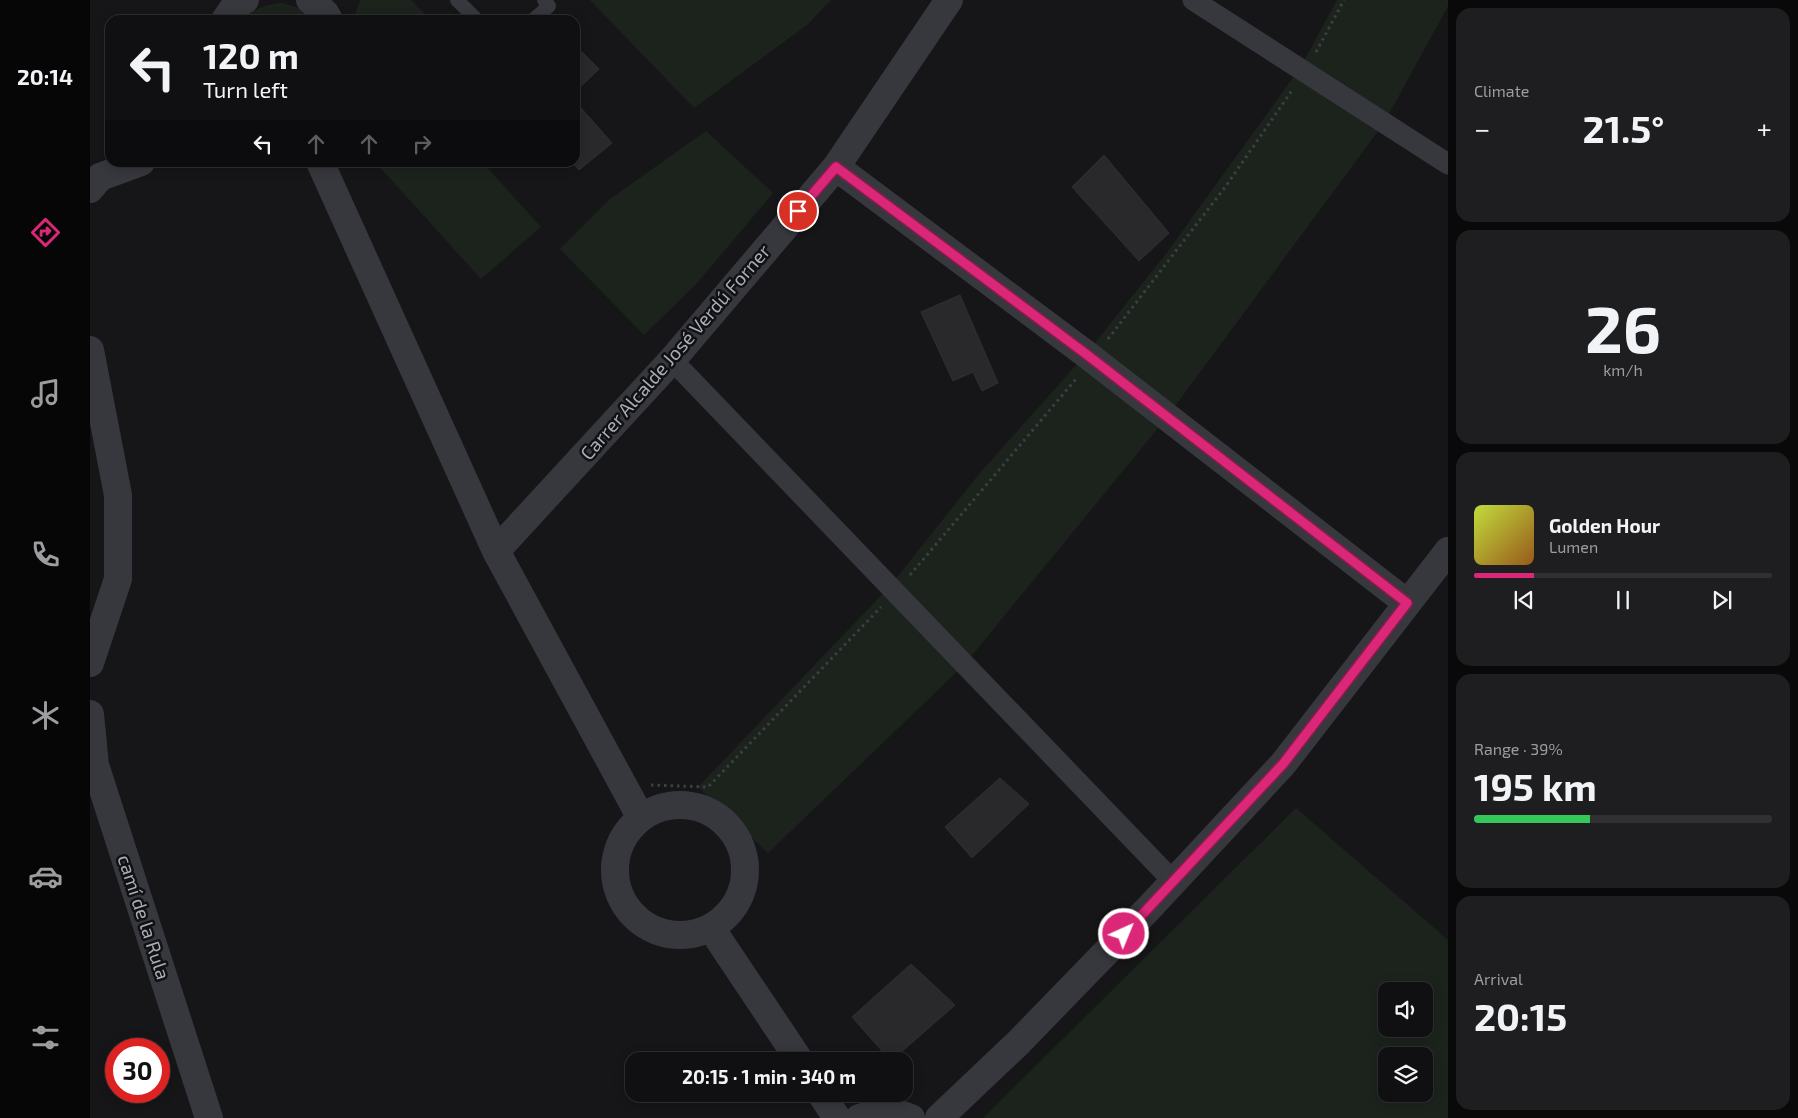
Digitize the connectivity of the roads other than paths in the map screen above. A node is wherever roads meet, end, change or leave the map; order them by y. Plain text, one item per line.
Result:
1 (245, 0) edge
2 (457, 0) edge
3 (544, 0) edge
4 (948, 0) edge
5 (1193, 0) edge
6 (228, 15) edge
7 (472, 15) edge
8 (539, 15) edge
9 (1448, 164) edge
10 (127, 167) edge
11 (322, 167) edge
12 (836, 167) junction
13 (101, 176) edge
14 (90, 350) edge
15 (672, 360) junction
16 (496, 551) junction
17 (1448, 551) edge
18 (1407, 603) junction
19 (90, 663) edge
20 (90, 714) edge
21 (641, 818) junction
22 (1174, 882) junction
23 (711, 928) junction
24 (794, 1052) edge
25 (826, 1102) edge
26 (209, 1118) edge
27 (837, 1118) edge
28 (859, 1118) edge
29 (911, 1118) edge
30 (940, 1118) edge

1 - 6 street
2 - 7 lane
3 - 8 lane
4 - 12 street, Carrer Alcalde José Verdú Forner
5 - 9 street
10 - 13 street
11 - 16 street
12 - 15 street, Carrer Alcalde José Verdú Forner
12 - 18 street
14 - 19 street
15 - 16 street, Carrer Alcalde José Verdú Forner
15 - 22 street
16 - 21 street
17 - 18 street
18 - 22 street
20 - 26 street, camí de la Rula
21 - 23 street
21 - 23 street
22 - 30 street
23 - 24 street
25 - 27 street
28 - 29 street

